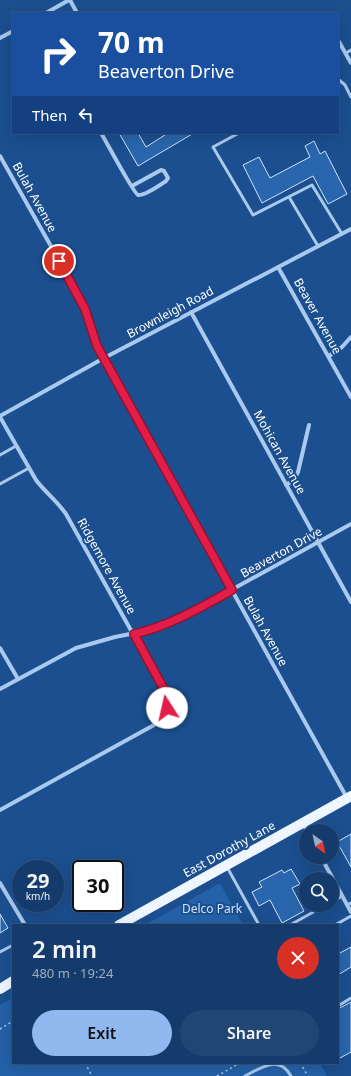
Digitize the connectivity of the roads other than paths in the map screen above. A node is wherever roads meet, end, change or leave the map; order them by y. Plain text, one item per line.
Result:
1 (70, 0) edge
2 (48, 12) edge
3 (77, 12) edge
4 (12, 32) edge
5 (0, 38) edge
6 (339, 42) edge
7 (351, 50) edge
8 (346, 53) junction
9 (351, 63) edge
10 (339, 80) edge
11 (351, 97) edge
12 (102, 134) edge
13 (237, 134) edge
14 (0, 156) edge
15 (132, 186) junction
16 (289, 197) junction
17 (351, 229) edge
18 (342, 234) junction
19 (318, 246) junction
20 (278, 266) junction
21 (191, 312) junction
22 (351, 337) edge
23 (329, 356) junction
24 (104, 358) junction
25 (351, 397) edge
26 (0, 416) edge
27 (309, 425) dead end
28 (16, 446) junction
29 (0, 455) edge
30 (29, 468) junction
31 (0, 484) edge
32 (286, 485) junction
33 (351, 524) edge
34 (318, 543) junction
35 (232, 590) junction
36 (351, 602) edge
37 (134, 634) junction
38 (0, 648) edge
39 (18, 679) junction
40 (0, 689) edge
41 (349, 797) edge
42 (0, 810) edge
43 (309, 824) edge
44 (299, 830) edge
45 (325, 864) edge
46 (226, 866) junction
47 (0, 883) edge
48 (342, 896) junction
49 (339, 898) edge
50 (349, 904) edge
51 (313, 912) edge
52 (351, 912) edge
53 (351, 916) edge
54 (24, 924) edge
55 (121, 924) edge
56 (258, 924) edge
57 (292, 924) edge
58 (337, 924) edge
59 (12, 946) edge
60 (0, 952) edge
61 (12, 982) edge
62 (0, 988) edge
63 (351, 998) edge
64 (339, 1005) edge
65 (251, 1074) edge
66 (245, 1076) edge
67 (291, 1076) edge

1 - 2 street
1 - 3 street
4 - 5 street
6 - 8 street
7 - 8 lane
8 - 9 street
10 - 11 lane
12 - 15 street
13 - 16 lane
14 - 24 street, Bulah Avenue
15 - 15 street
16 - 18 lane
16 - 19 lane
17 - 18 street, Brownleigh Road
18 - 19 street, Brownleigh Road
19 - 20 street, Brownleigh Road
20 - 21 street, Brownleigh Road
20 - 23 street, Beaver Avenue
21 - 24 street, Brownleigh Road
21 - 32 street, Mohican Avenue
22 - 23 street
23 - 25 street, Beaver Avenue
24 - 26 street, Brownleigh Road
24 - 35 street, Bulah Avenue
26 - 28 street, Ridgemore Avenue
27 - 32 street
28 - 29 lane
28 - 30 street, Ridgemore Avenue
30 - 31 lane
30 - 37 street, Ridgemore Avenue
32 - 34 street, Mohican Avenue
33 - 34 street, Beaverton Drive
34 - 35 street, Beaverton Drive
34 - 36 street, Mohican Avenue
35 - 37 street, Beaverton Drive
35 - 41 street, Bulah Avenue
37 - 39 street, Beaverton Drive
37 - 42 street, Ridgemore Avenue
38 - 39 street
39 - 40 street, Beaverton Drive
41 - 43 main road, East Dorothy Lane
44 - 46 main road, East Dorothy Lane
45 - 48 street
46 - 55 main road, East Dorothy Lane
46 - 56 lane
47 - 54 street
48 - 49 lane
48 - 50 street
50 - 52 street
51 - 57 lane
53 - 58 lane
59 - 60 lane
61 - 62 main road
63 - 64 lane
65 - 66 lane
65 - 67 lane

